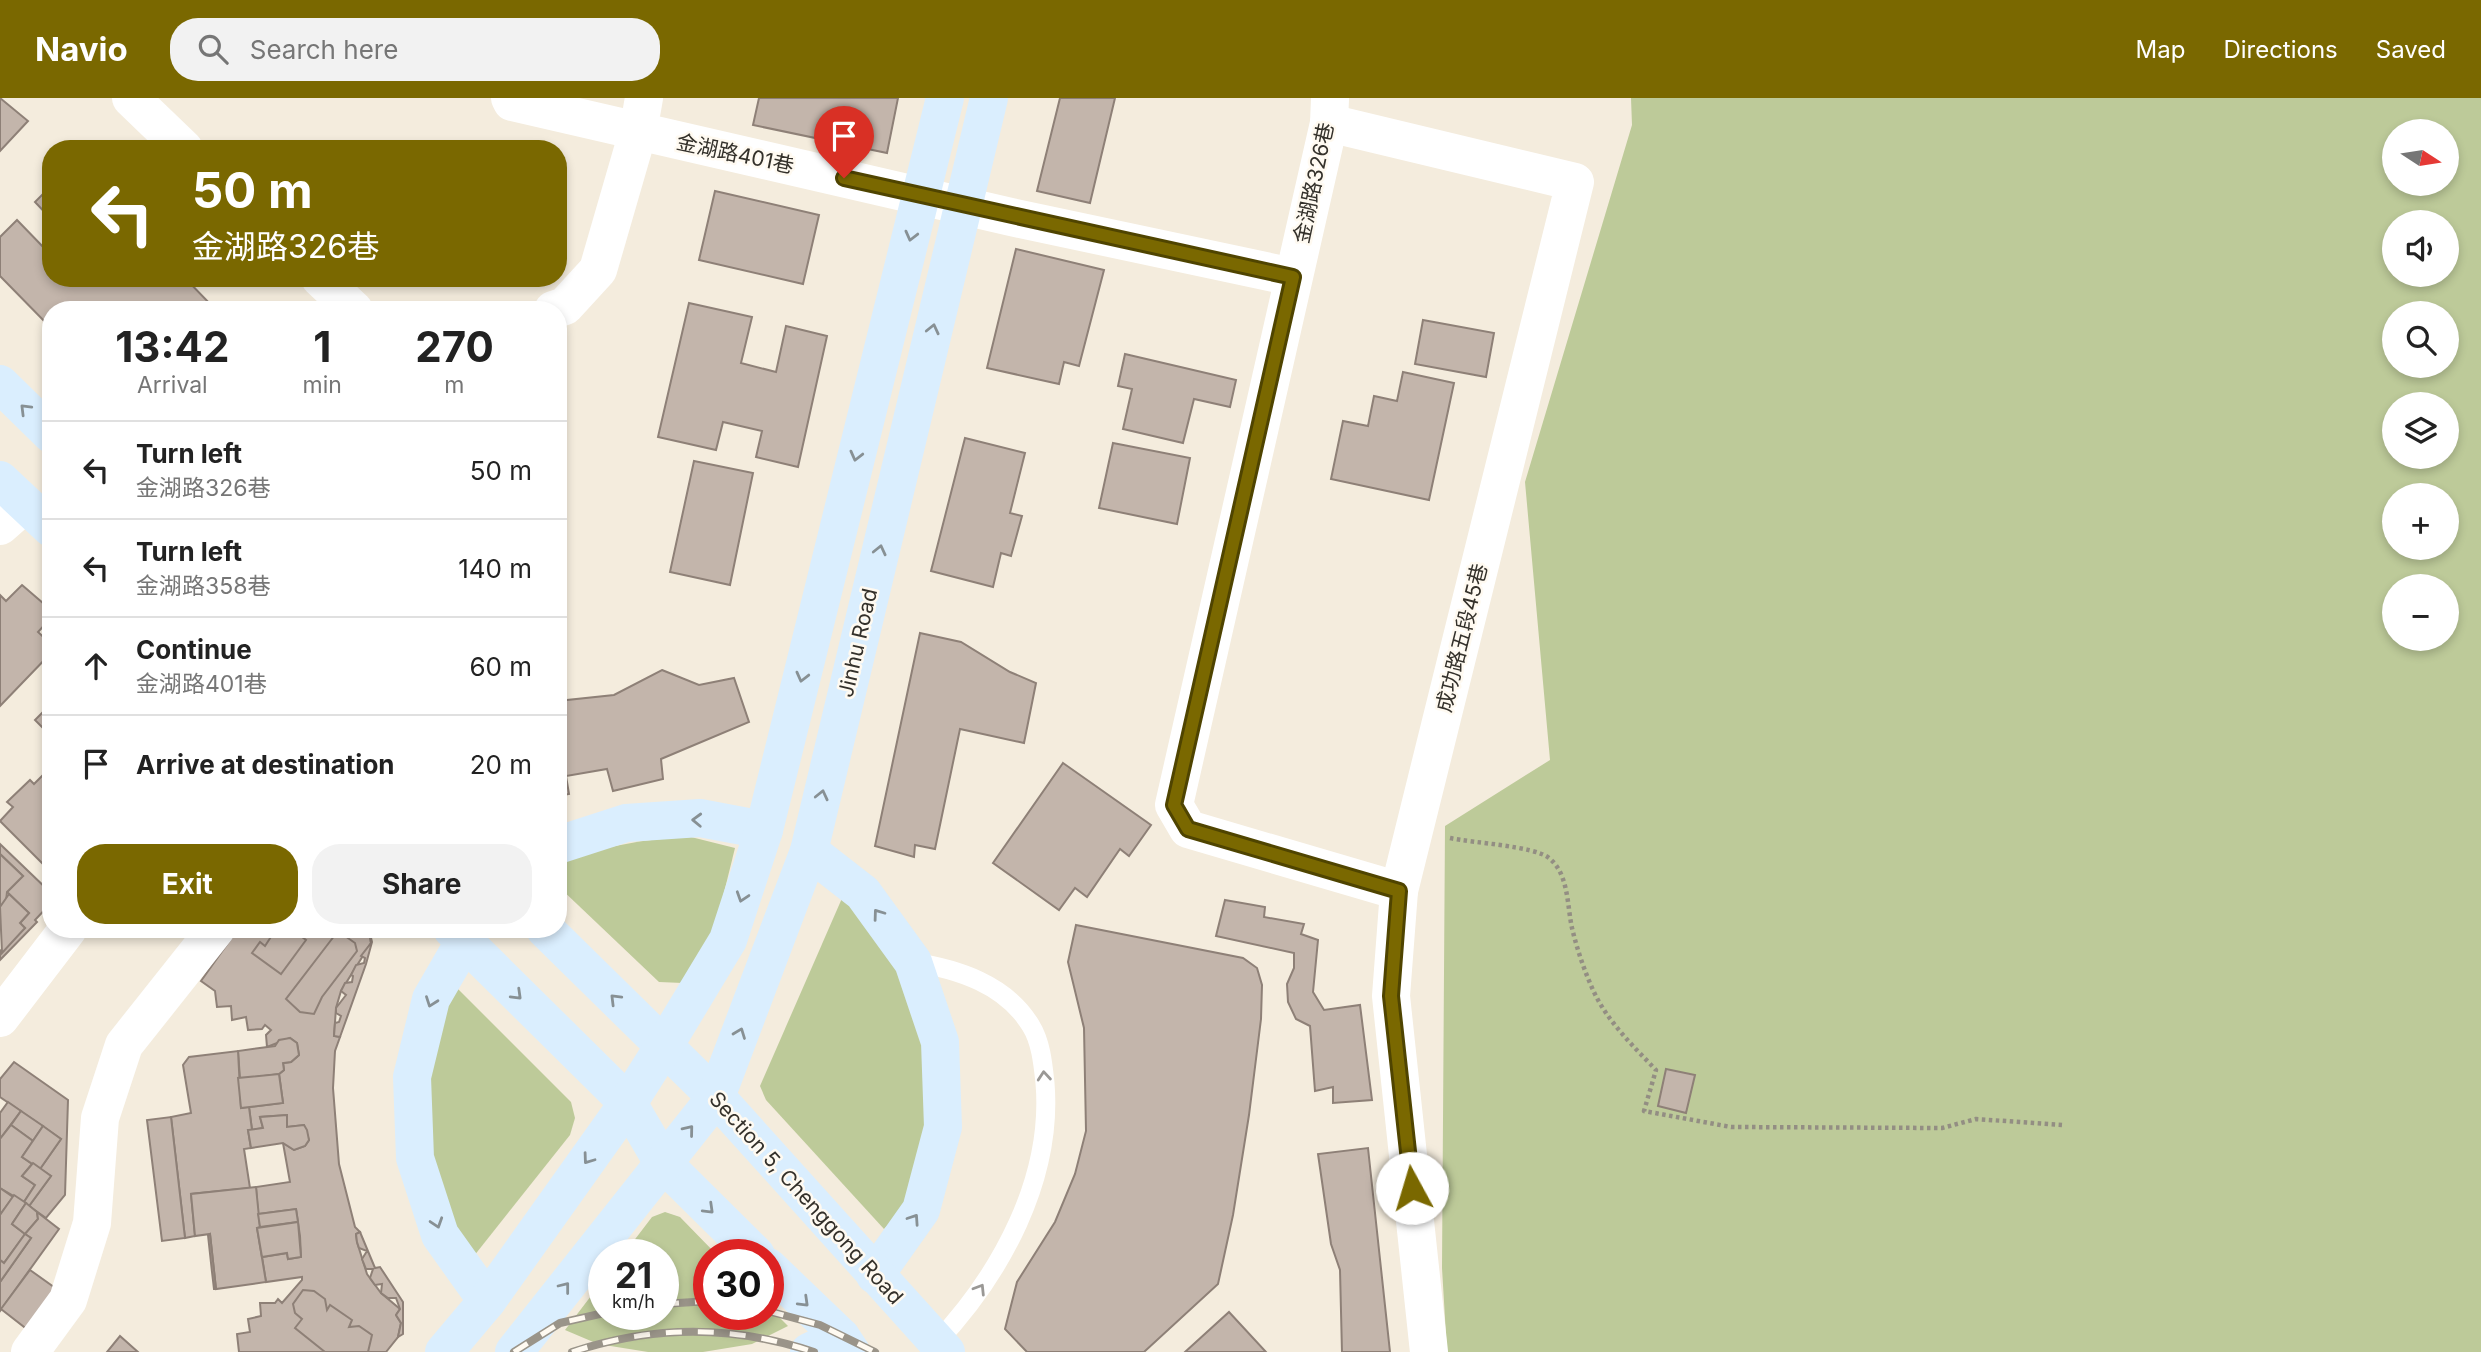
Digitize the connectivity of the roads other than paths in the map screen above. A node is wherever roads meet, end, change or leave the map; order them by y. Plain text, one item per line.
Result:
1 (131, 98) edge
2 (510, 98) edge
3 (945, 98) edge
4 (989, 98) edge
5 (1329, 110) edge
6 (641, 115) edge
7 (175, 140) edge
8 (922, 195) junction
9 (962, 206) junction
10 (1293, 277) junction
11 (330, 287) edge
12 (344, 301) edge
13 (567, 304) edge
14 (0, 383) edge
15 (42, 425) edge
16 (764, 830) junction
17 (567, 842) edge
18 (808, 851) junction
19 (1399, 891) junction
20 (61, 938) edge
21 (209, 938) edge
22 (457, 938) edge
23 (460, 938) edge
24 (554, 938) edge
25 (913, 962) junction
26 (0, 1018) edge
27 (664, 1046) junction
28 (716, 1097) junction
29 (628, 1103) junction
30 (663, 1163) junction
31 (740, 1239) edge
32 (875, 1275) junction
33 (784, 1286) edge
34 (487, 1301) junction
35 (834, 1347) edge
36 (942, 1347) edge
37 (528, 1348) edge
38 (30, 1352) edge
39 (444, 1352) edge
40 (1429, 1352) edge

1 - 7 street
2 - 6 street, 金湖路401巷
3 - 8 main road
4 - 9 main road, Jinhu Road
5 - 10 street, 金湖路326巷
5 - 19 street, 成功路五段45巷
6 - 8 street, 金湖路401巷
6 - 13 street
8 - 9 street, 金湖路401巷
8 -> 16 main road
9 - 10 street, 金湖路401巷
18 -> 9 main road, Jinhu Road
10 - 19 street, 金湖路326巷
11 - 12 street
15 -> 14 main road
16 -> 17 main road
16 -> 27 main road
25 -> 18 main road
28 -> 18 main road, Jinhu Road
19 - 40 street, 成功路五段45巷
20 - 26 street
21 - 38 street
22 -> 34 main road
23 -> 29 main road
27 -> 24 main road, Section 5, Chenggong Road
32 -> 25 main road
36 -> 25 lane
27 - 28 main road, Section 5, Chenggong Road
27 - 29 main road
30 -> 28 main road, Jinhu Road
28 - 32 main road, Section 5, Chenggong Road
29 - 30 main road
29 -> 34 main road
30 -> 31 main road
37 -> 30 main road, Jinhu Road
32 - 36 main road, Section 5, Chenggong Road
33 -> 35 main road
34 - 39 main road

